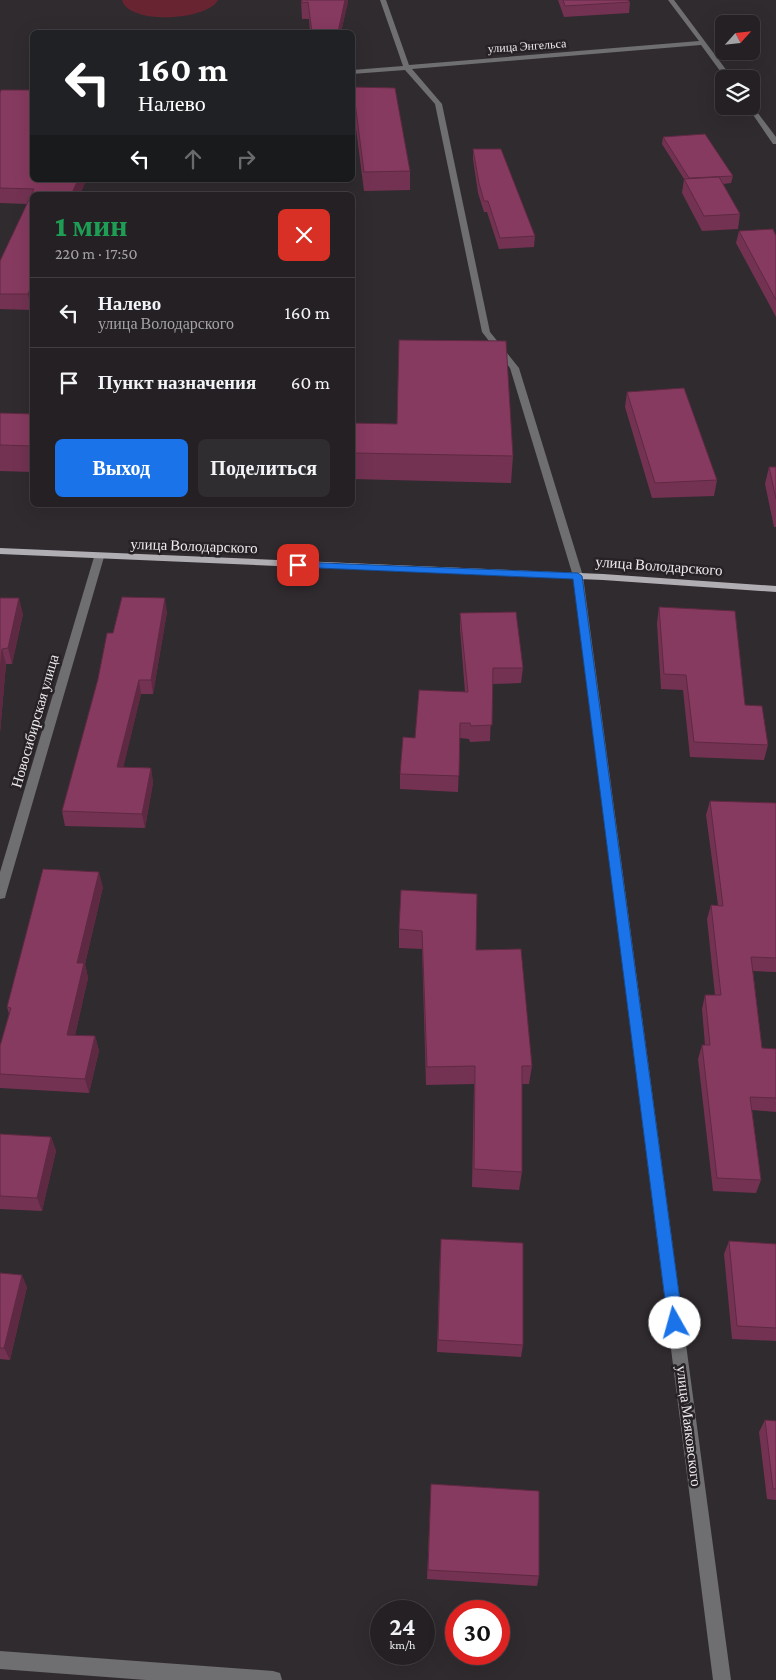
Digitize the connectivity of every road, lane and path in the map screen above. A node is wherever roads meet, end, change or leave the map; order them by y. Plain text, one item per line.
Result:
1 (383, 0) edge
2 (671, 0) edge
3 (704, 43) junction
4 (406, 66) junction
5 (724, 70) edge
6 (355, 72) edge
7 (756, 115) edge
8 (776, 142) edge
9 (0, 551) edge
10 (99, 557) junction
11 (578, 576) junction
12 (776, 589) edge
13 (0, 894) edge
14 (0, 1660) edge
15 (273, 1680) edge
16 (722, 1680) edge

1 - 4 street
2 - 3 street
3 - 4 street, улица Энгельса
3 - 5 street
4 - 6 street, улица Энгельса
4 - 11 street, улица Маяковского
7 - 8 street
9 - 10 main road, улица Володарского
10 - 11 main road, улица Володарского
10 - 13 street, Новосибирская улица
11 - 12 main road, улица Володарского
11 - 16 street, улица Маяковского
14 - 15 street

